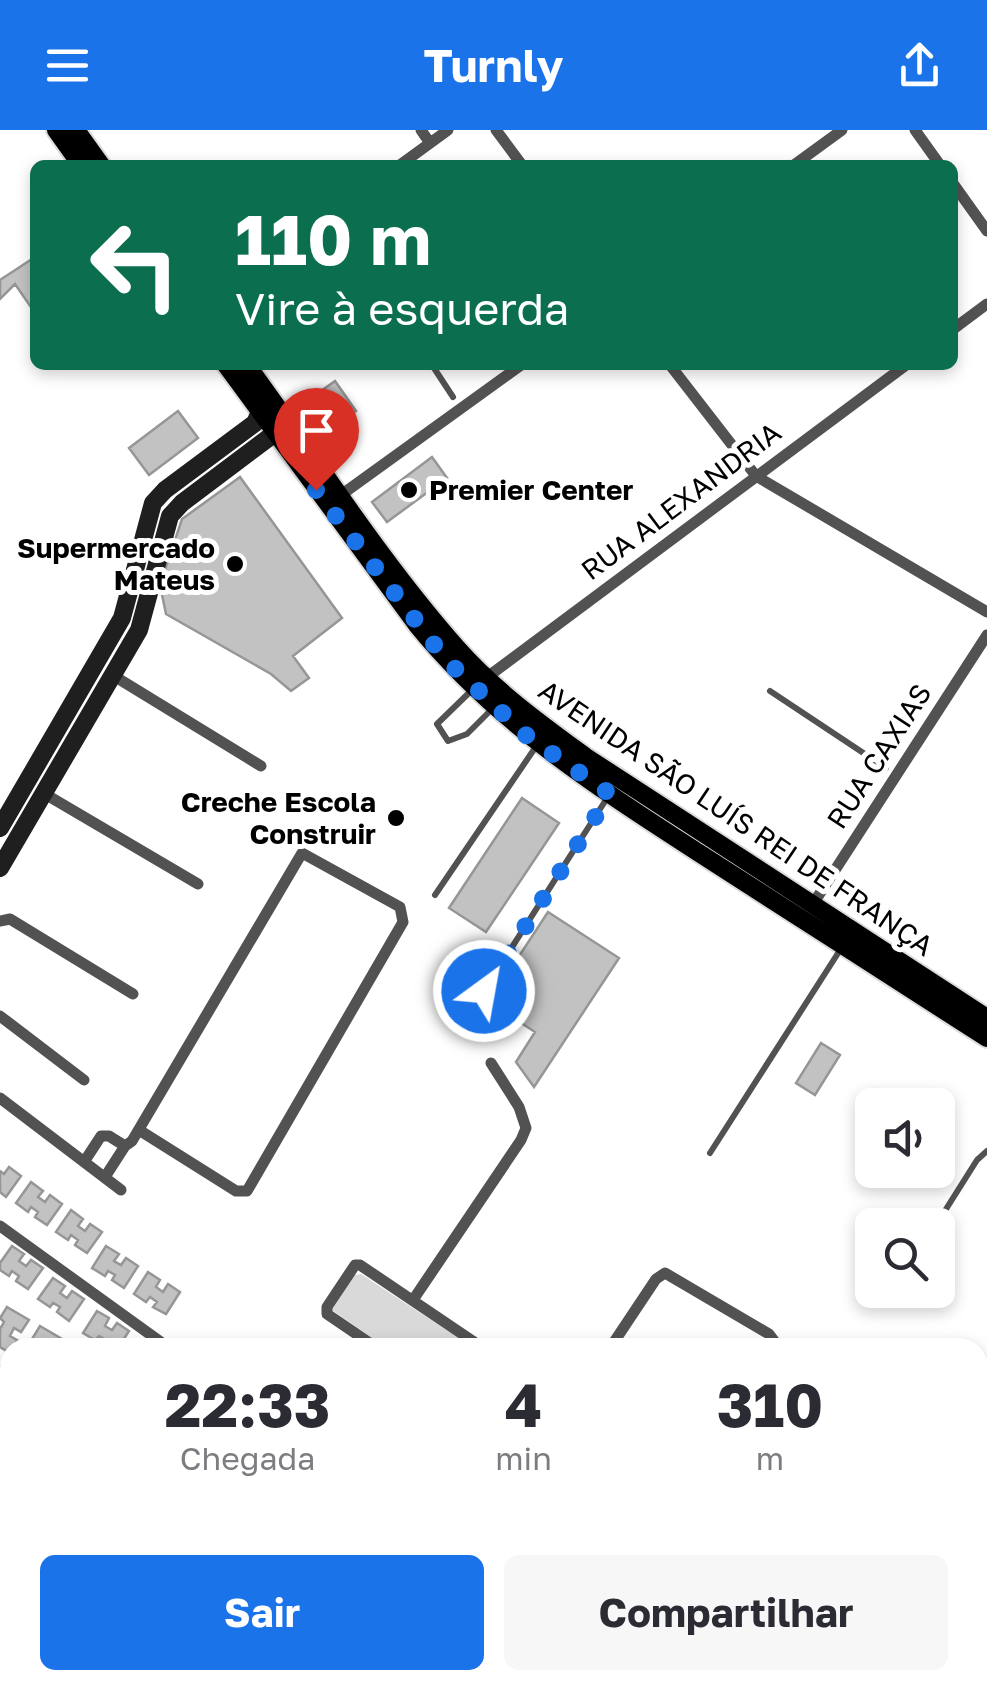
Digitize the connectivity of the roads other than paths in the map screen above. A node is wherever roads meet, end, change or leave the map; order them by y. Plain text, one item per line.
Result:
1 (56, 130) edge
2 (76, 130) edge
3 (421, 130) edge
4 (448, 130) edge
5 (496, 130) edge
6 (842, 130) edge
7 (915, 130) edge
8 (430, 143) junction
9 (78, 160) edge
10 (97, 160) edge
11 (407, 160) edge
12 (518, 160) edge
13 (801, 160) edge
14 (936, 160) edge
15 (958, 190) edge
16 (987, 230) edge
17 (987, 304) edge
18 (958, 326) edge
19 (230, 370) edge
20 (250, 370) edge
21 (435, 370) edge
22 (512, 370) edge
23 (674, 370) edge
24 (899, 370) edge
25 (457, 402) junction
26 (260, 412) junction
27 (280, 425) junction
28 (756, 476) junction
29 (342, 495) junction
30 (139, 550) junction
31 (158, 554) junction
32 (987, 612) edge
33 (987, 635) edge
34 (114, 676) junction
35 (480, 683) junction
36 (770, 690) dead end
37 (494, 707) junction
38 (538, 744) junction
39 (261, 766) dead end
40 (891, 771) junction
41 (45, 794) junction
42 (610, 794) junction
43 (0, 828) edge
44 (0, 868) edge
45 (198, 884) dead end
46 (435, 895) dead end
47 (812, 904) junction
48 (0, 921) edge
49 (843, 946) junction
50 (484, 991) dead end
51 (133, 994) dead end
52 (0, 1016) edge
53 (987, 1018) edge
54 (987, 1038) edge
55 (491, 1063) dead end
56 (84, 1080) dead end
57 (0, 1098) edge
58 (139, 1130) junction
59 (125, 1146) junction
60 (987, 1151) edge
61 (710, 1152) dead end
62 (84, 1162) junction
63 (105, 1178) junction
64 (121, 1190) dead end
65 (947, 1208) edge
66 (0, 1226) edge
67 (413, 1300) junction
68 (155, 1338) edge
69 (362, 1338) edge
70 (469, 1338) edge
71 (617, 1338) edge
72 (765, 1338) edge

1 - 9 main road
2 - 10 main road
3 - 8 street
4 - 8 street
5 - 12 street
6 - 13 street
7 - 14 street
8 - 11 street
15 - 16 street
17 - 18 street
19 - 26 main road, AVENIDA SÃO LUÍS REI DE FRANÇA
20 - 27 main road, AVENIDA SÃO LUÍS REI DE FRANÇA
21 - 25 lane
22 - 25 street
23 - 28 street
24 - 28 street, RUA ALEXANDRIA
25 - 29 street
26 - 27 main road, AVENIDA SÃO LUÍS REI DE FRANÇA
26 - 30 street
27 - 29 main road, AVENIDA SÃO LUÍS REI DE FRANÇA
27 - 31 street
27 - 35 main road, AVENIDA SÃO LUÍS REI DE FRANÇA
28 - 32 street
28 - 35 street, RUA ALEXANDRIA
29 - 35 main road, AVENIDA SÃO LUÍS REI DE FRANÇA
30 - 31 street
30 - 43 street
31 - 34 street
33 - 40 street, RUA CAXIAS
34 - 39 street
34 - 41 street
35 - 37 main road, AVENIDA SÃO LUÍS REI DE FRANÇA
35 - 37 lane
35 - 47 main road, AVENIDA SÃO LUÍS REI DE FRANÇA
36 - 40 lane
37 - 38 main road, AVENIDA SÃO LUÍS REI DE FRANÇA
38 - 42 main road, AVENIDA SÃO LUÍS REI DE FRANÇA
38 - 46 lane
40 - 47 street, RUA CAXIAS
41 - 44 street
41 - 45 street
42 - 49 main road, AVENIDA SÃO LUÍS REI DE FRANÇA
42 - 50 lane
47 - 53 main road, AVENIDA SÃO LUÍS REI DE FRANÇA
48 - 51 street
49 - 54 main road, AVENIDA SÃO LUÍS REI DE FRANÇA
49 - 61 lane
52 - 56 street
55 - 67 street
57 - 62 street
58 - 58 street
58 - 59 street
59 - 62 street
59 - 63 street
60 - 65 lane
62 - 63 street
63 - 64 street
66 - 68 street
67 - 69 street
67 - 70 street
71 - 72 street

